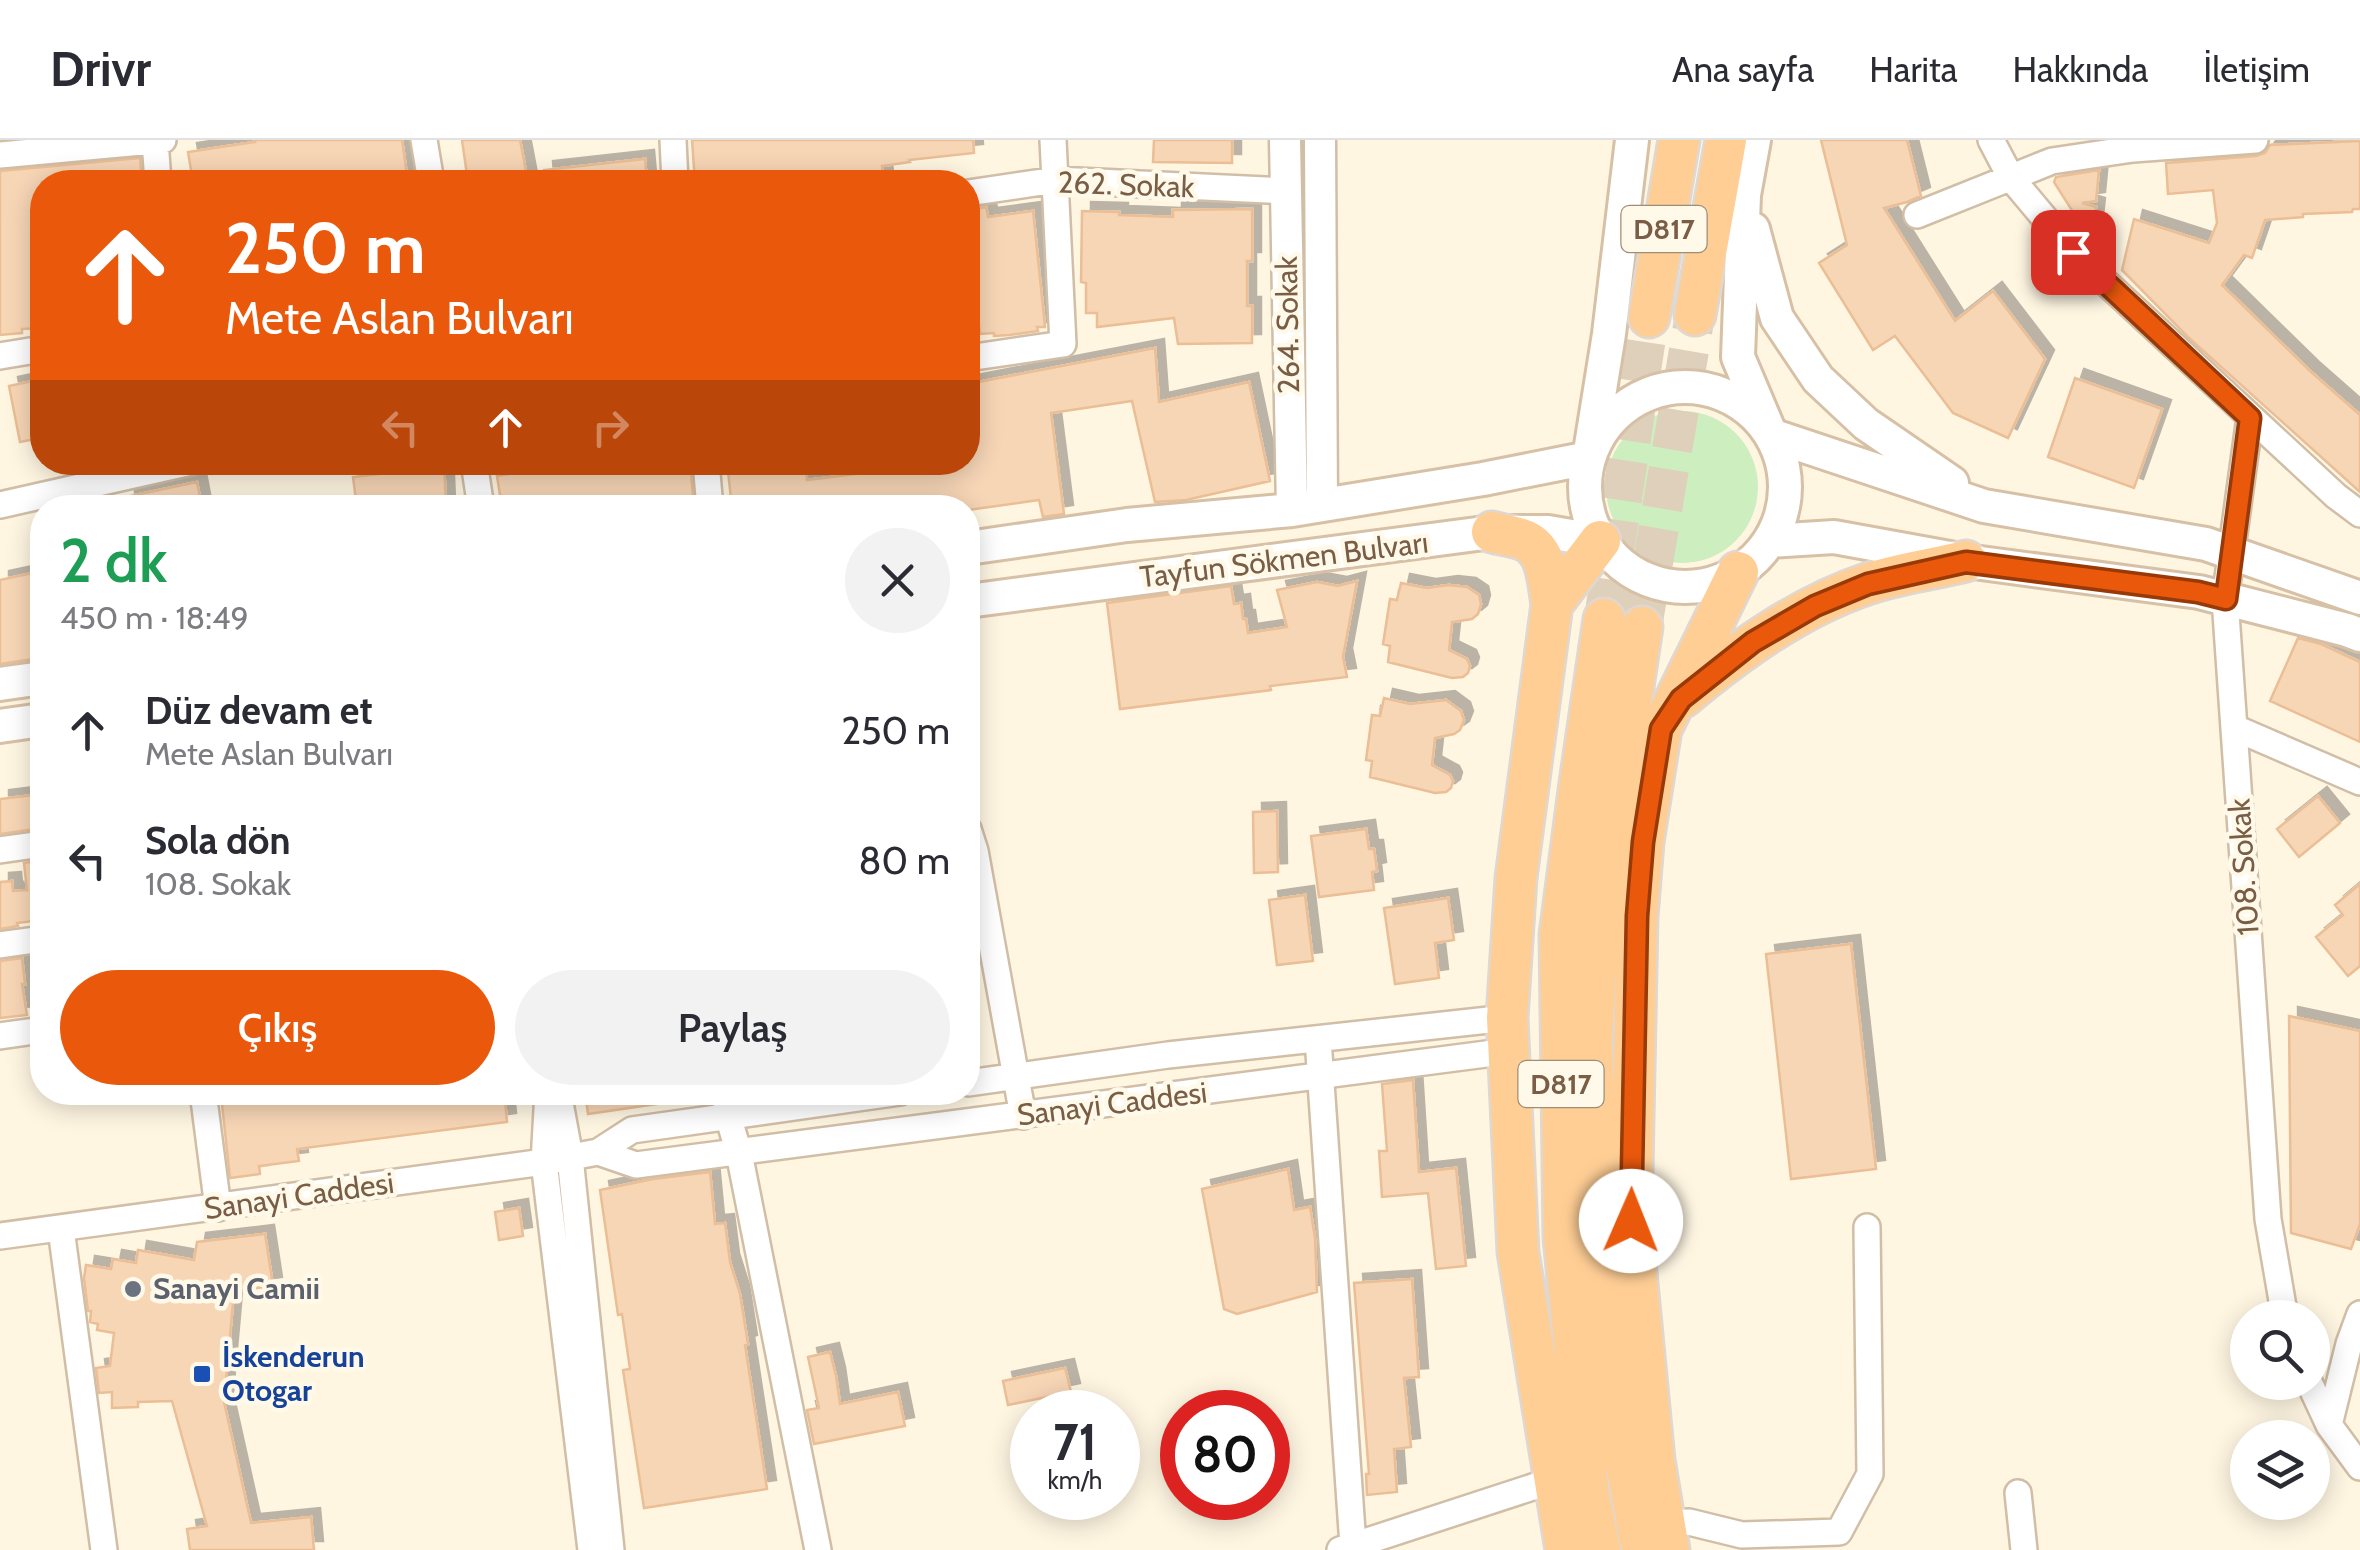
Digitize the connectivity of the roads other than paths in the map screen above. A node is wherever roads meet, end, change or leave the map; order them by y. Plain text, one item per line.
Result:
1 (158, 140) edge
2 (424, 140) edge
3 (673, 140) edge
4 (1054, 140) edge
5 (1285, 140) edge
6 (1320, 140) edge
7 (1632, 140) edge
8 (1679, 140) edge
9 (1726, 140) edge
10 (1754, 140) edge
11 (1990, 140) edge
12 (2255, 140) edge
13 (2133, 145) edge
14 (0, 156) edge
15 (158, 170) edge
16 (429, 170) edge
17 (674, 170) edge
18 (2011, 178) junction
19 (1056, 180) junction
20 (980, 191) edge
21 (1286, 192) junction
22 (1744, 195) junction
23 (1917, 215) dead end
24 (1695, 315) tunnel mouth
25 (1649, 317) tunnel mouth
26 (30, 351) edge
27 (0, 356) edge
28 (980, 356) edge
29 (2250, 418) junction
30 (1771, 435) junction
31 (1589, 458) junction
32 (133, 475) edge
33 (44, 495) edge
34 (30, 498) edge
35 (0, 505) edge
36 (1984, 506) junction
37 (1307, 507) junction
38 (2360, 514) edge
39 (1492, 532) junction
40 (1600, 541) junction
41 (1769, 541) junction
42 (980, 546) edge
43 (2231, 552) junction
44 (1966, 562) junction
45 (1738, 572) junction
46 (2360, 598) edge
47 (980, 599) edge
48 (2226, 599) junction
49 (1552, 604) junction
50 (2360, 636) edge
51 (30, 680) edge
52 (0, 684) edge
53 (30, 722) edge
54 (0, 726) edge
55 (2234, 728) junction
56 (1661, 729) junction
57 (2360, 782) edge
58 (30, 846) edge
59 (0, 850) edge
60 (980, 878) edge
61 (30, 941) edge
62 (0, 945) edge
63 (30, 1032) edge
64 (1508, 1034) junction
65 (0, 1036) edge
66 (1318, 1039) junction
67 (1017, 1076) junction
68 (1320, 1076) junction
69 (980, 1081) edge
70 (205, 1105) edge
71 (550, 1105) edge
72 (558, 1105) edge
73 (722, 1105) edge
74 (726, 1105) edge
75 (1022, 1116) junction
76 (598, 1152) junction
77 (739, 1153) junction
78 (557, 1160) junction
79 (218, 1208) junction
80 (1867, 1227) dead end
81 (61, 1228) junction
82 (0, 1236) edge
83 (2282, 1300) edge
84 (2360, 1314) edge
85 (2330, 1421) edge
86 (2330, 1426) edge
87 (2360, 1466) edge
88 (1554, 1480) junction
89 (2018, 1493) dead end
90 (1658, 1541) edge
91 (1347, 1548) edge
92 (104, 1550) edge
93 (591, 1550) edge
94 (610, 1550) edge
95 (818, 1550) edge
96 (1566, 1550) edge
97 (1600, 1550) edge
98 (2024, 1550) edge

1 - 14 street
1 - 15 street
2 - 16 street
3 - 17 street
4 - 19 street
5 - 21 street, 264. Sokak
6 - 37 street, 264. Sokak
7 - 31 main road
8 - 25 highway, D817
9 - 24 highway, D817
10 - 22 main road
11 - 18 street
12 - 13 street
13 - 18 street
18 - 23 street
18 - 29 street
19 - 20 street, 262. Sokak
19 - 21 street, 262. Sokak
19 - 28 street
21 - 37 street, 264. Sokak
22 - 30 main road
22 - 36 main road
26 - 27 street
29 - 38 street
29 - 43 street, 108. Sokak
30 - 31 main road
30 - 36 main road
30 - 41 main road
31 - 37 main road, Tayfun Sökmen Bulvarı
31 - 40 main road
32 - 33 street
34 - 35 street
36 - 43 main road
37 - 42 main road, Tayfun Sökmen Bulvarı
39 - 40 main road, Tayfun Sökmen Bulvarı
39 - 47 main road, Tayfun Sökmen Bulvarı
39 - 49 highway
40 - 45 main road
40 - 49 highway
41 - 44 main road
41 - 45 main road
43 - 46 main road
43 - 48 street, 108. Sokak
44 - 48 main road
44 - 56 highway
45 - 56 highway
48 - 50 main road
48 - 55 street, 108. Sokak
49 - 64 highway
51 - 52 main road
53 - 54 main road
55 - 57 street
55 - 83 street, 108. Sokak
56 - 90 highway
58 - 59 street
60 - 67 street
61 - 62 street
63 - 65 street
64 - 66 street, Sanayi Caddesi
64 - 68 street, Sanayi Caddesi
64 - 88 highway
66 - 67 street, Sanayi Caddesi
66 - 68 street
67 - 69 street, Sanayi Caddesi
67 - 75 street
68 - 75 street, Sanayi Caddesi
68 - 91 street
70 - 79 street
71 - 78 street
72 - 78 street
73 - 76 street, Sanayi Caddesi
74 - 77 street
75 - 77 street, Sanayi Caddesi
76 - 77 street, Sanayi Caddesi
76 - 78 street, Sanayi Caddesi
77 - 95 street
78 - 79 street, Sanayi Caddesi
78 - 93 street
78 - 94 street
79 - 81 street, Sanayi Caddesi
80 - 90 street
81 - 82 street, Sanayi Caddesi
81 - 92 street
84 - 85 street
86 - 87 street
88 - 91 street
88 - 96 highway
89 - 98 street
90 - 97 highway, D817

